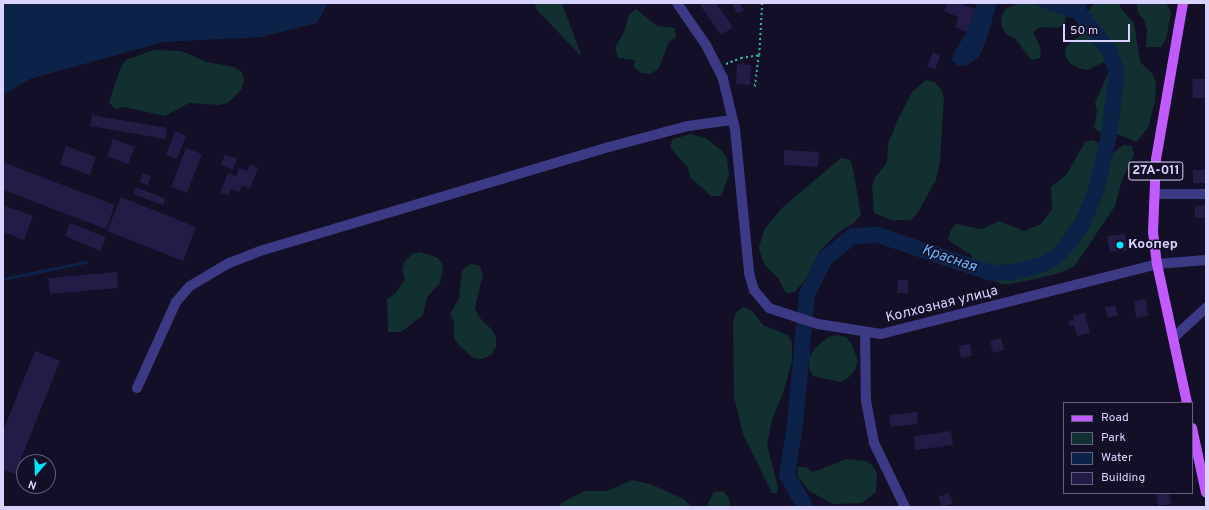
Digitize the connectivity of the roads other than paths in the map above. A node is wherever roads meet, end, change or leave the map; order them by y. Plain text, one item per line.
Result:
1 (677, 3) edge
2 (1183, 3) edge
3 (732, 120) junction
4 (1155, 194) junction
5 (1206, 194) edge
6 (1206, 260) edge
7 (1157, 264) junction
8 (1206, 308) edge
9 (865, 333) junction
10 (1173, 338) junction
11 (137, 388) dead end
12 (1186, 402) edge
13 (1193, 433) edge
14 (1206, 493) edge
15 (905, 507) edge

1 - 3 street, Колхозная улица
2 - 4 main road, 27А-011
3 - 9 street, Колхозная улица
3 - 11 street
4 - 5 street
4 - 7 main road, 27А-011
6 - 7 street, Колхозная улица
7 - 9 street, Колхозная улица
7 - 10 main road, 27А-011
8 - 10 street
9 - 15 street
10 - 12 main road, 27А-011
13 - 14 main road

